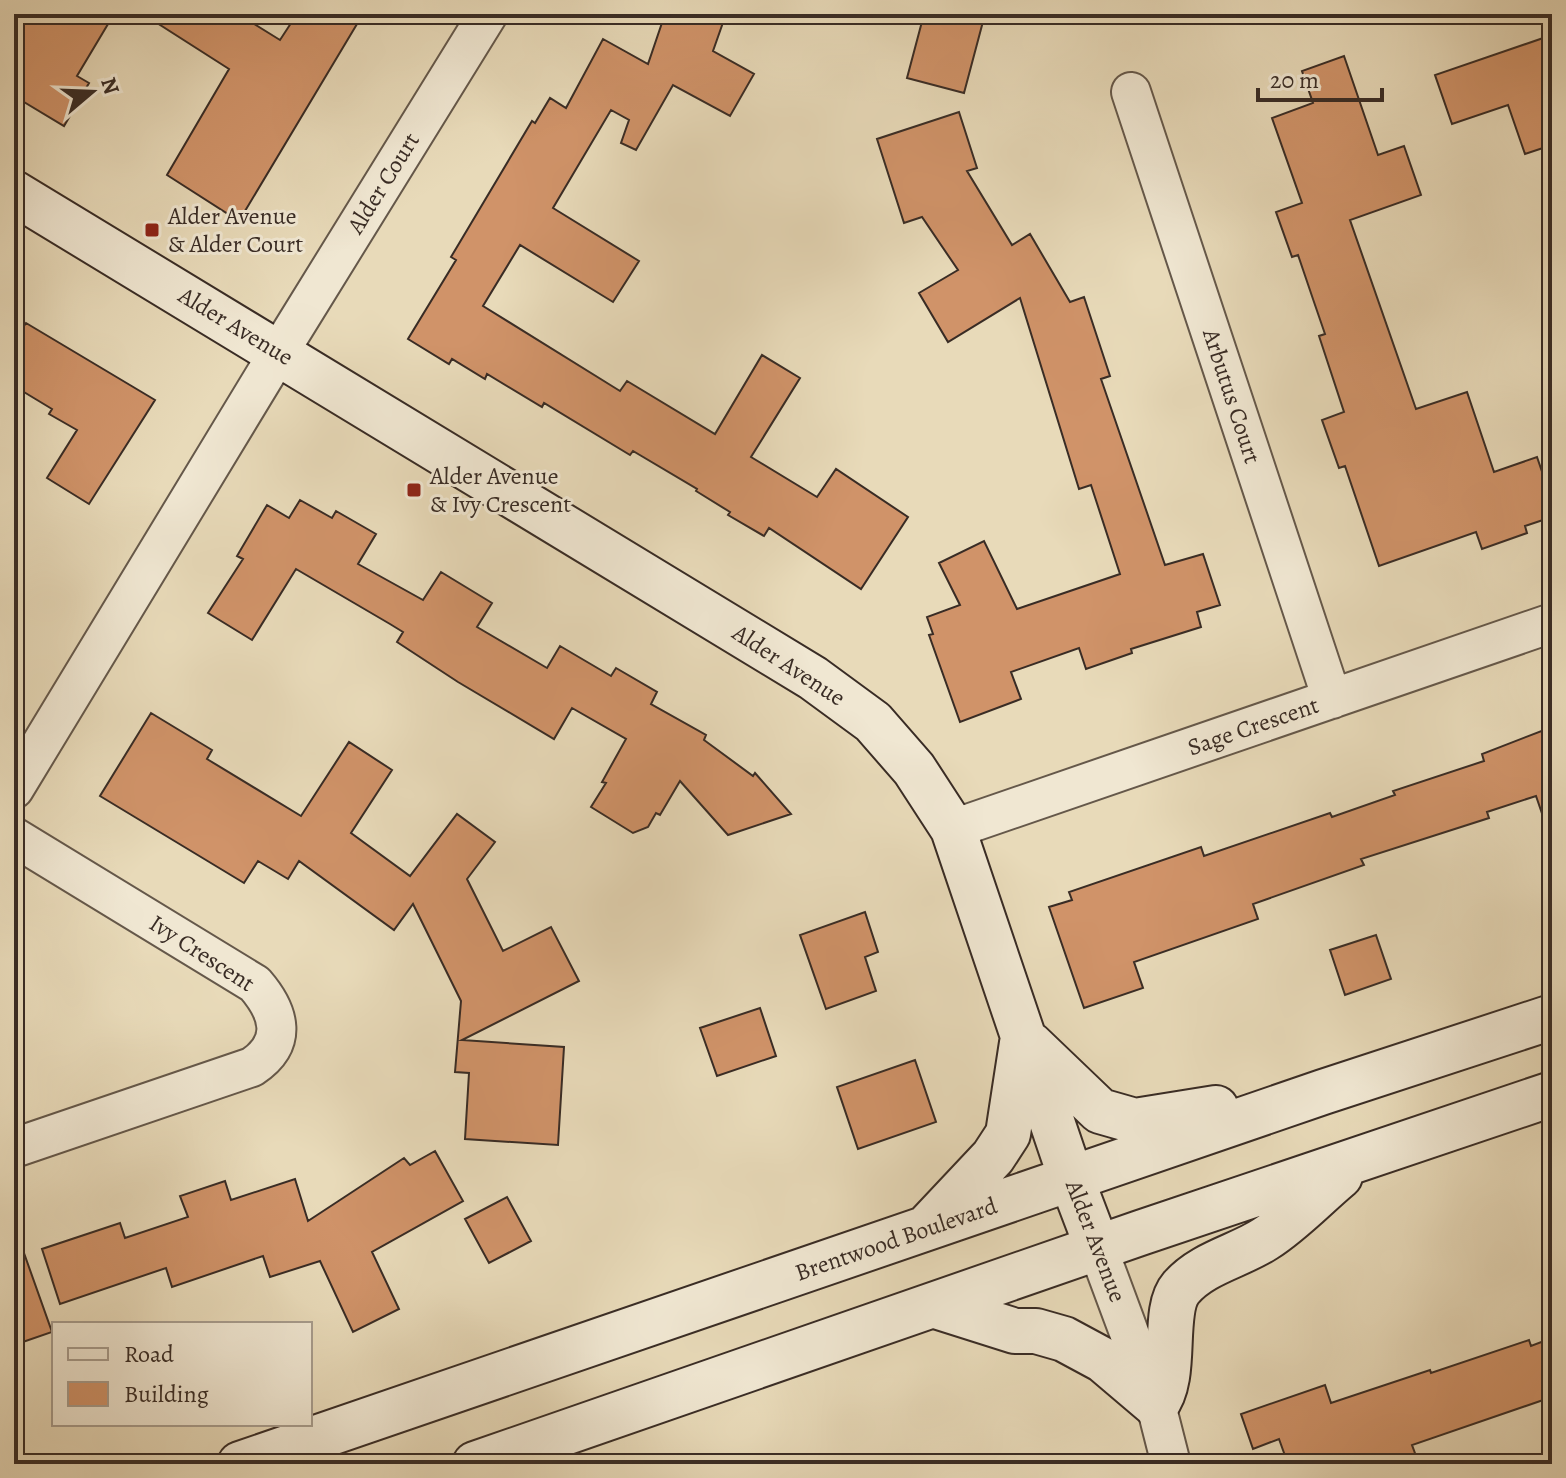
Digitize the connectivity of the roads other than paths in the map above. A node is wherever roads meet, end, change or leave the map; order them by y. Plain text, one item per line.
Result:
1 (488, 14) edge
2 (1131, 92) dead end
3 (14, 193) edge
4 (279, 352) junction
5 (1552, 623) edge
6 (1332, 699) junction
7 (14, 789) edge
8 (953, 829) junction
9 (14, 837) edge
10 (1552, 1017) edge
11 (1023, 1037) junction
12 (1323, 1092) junction
13 (1552, 1094) edge
14 (14, 1148) edge
15 (1357, 1161) junction
16 (1071, 1178) junction
17 (926, 1229) junction
18 (1098, 1249) junction
19 (936, 1306) junction
20 (1156, 1405) junction
21 (240, 1464) edge
22 (475, 1464) edge
23 (1171, 1464) edge

1 - 4 street, Alder Court
2 - 6 street, Arbutus Court
3 - 4 main road, Alder Avenue
4 - 7 street
4 - 8 main road, Alder Avenue
5 - 6 street, Sage Crescent
6 - 8 street, Sage Crescent
8 - 11 main road, Alder Avenue
9 - 14 street, Ivy Crescent
10 - 12 main road, Brentwood Boulevard
11 - 12 main road
11 - 16 main road, Alder Avenue
11 - 17 main road
12 - 16 main road, Brentwood Boulevard
13 - 15 main road
15 - 18 main road
15 - 20 main road
16 - 17 main road, Brentwood Boulevard
16 - 18 main road, Alder Avenue
17 - 21 main road, Brentwood Boulevard
18 - 19 main road
18 - 20 street, Alder Avenue
19 - 20 main road
19 - 22 main road
20 - 23 street, Alder Avenue

